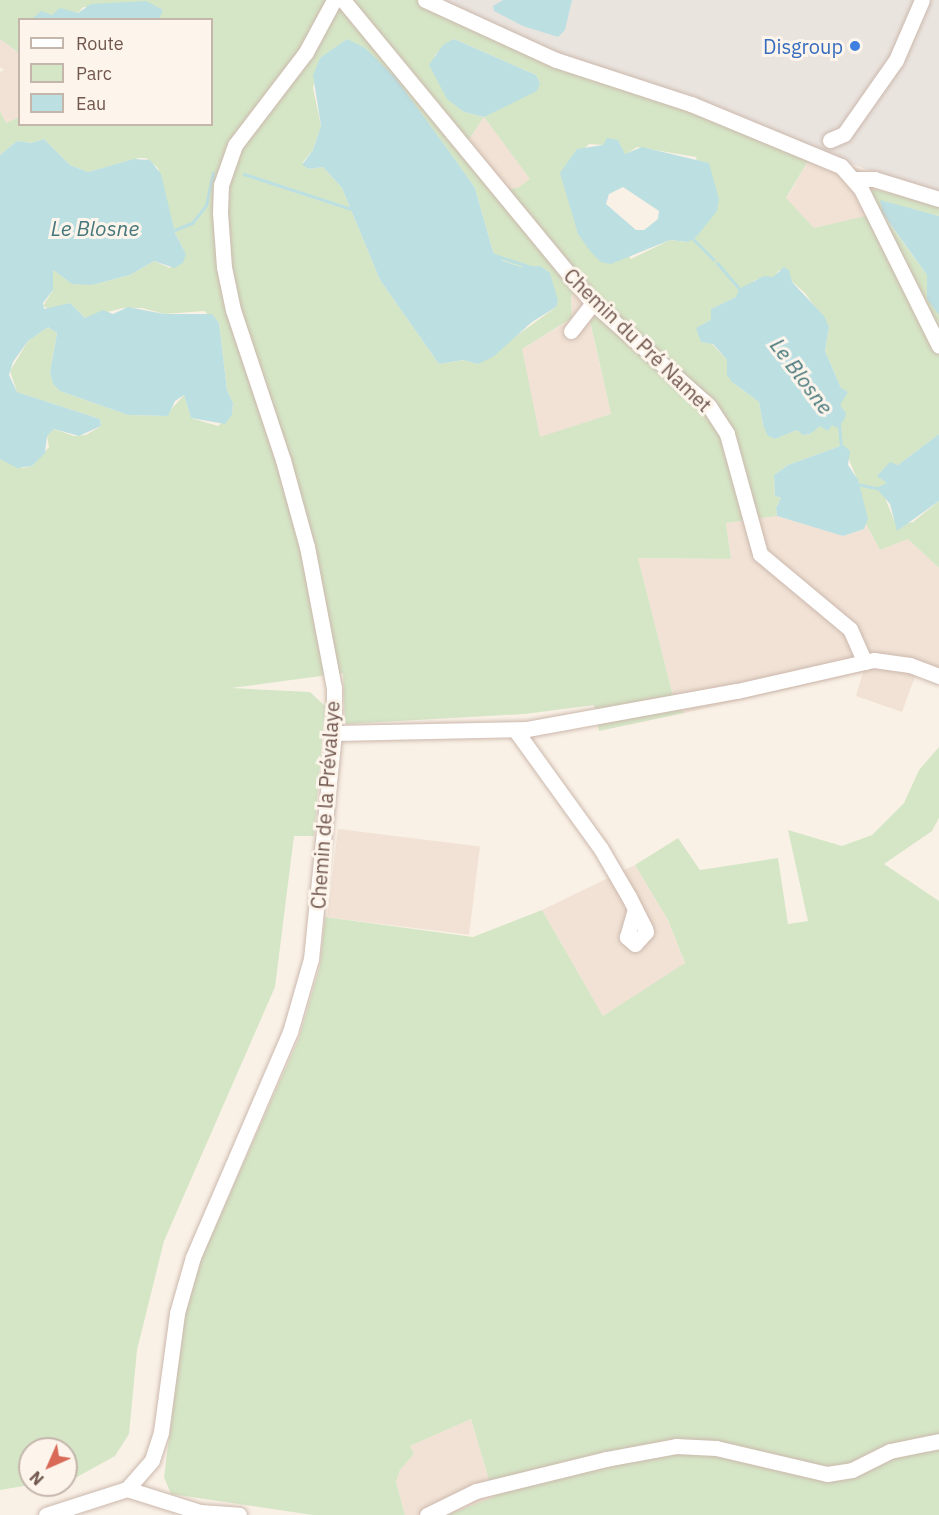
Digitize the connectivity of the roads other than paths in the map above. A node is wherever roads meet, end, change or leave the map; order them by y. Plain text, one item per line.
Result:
1 (343, 0) edge
2 (424, 0) edge
3 (922, 0) edge
4 (332, 5) edge
5 (830, 140) dead end
6 (855, 179) junction
7 (939, 199) edge
8 (593, 303) junction
9 (571, 331) dead end
10 (939, 346) edge
11 (864, 662) junction
12 (939, 676) edge
13 (516, 730) junction
14 (334, 733) junction
15 (635, 909) dead end
16 (939, 1441) edge
17 (143, 1475) junction
18 (127, 1489) junction
19 (155, 1497) junction
20 (46, 1515) edge
21 (239, 1515) edge
22 (427, 1515) edge

1 - 8 street, Chemin du Pré Namet
2 - 6 street
3 - 5 street
4 - 14 street, Chemin de la Prévalaye
6 - 7 street
6 - 10 street
8 - 9 street
8 - 11 street, Chemin du Pré Namet
11 - 12 street
11 - 13 street
13 - 14 street
13 - 15 street
14 - 17 street, Chemin de la Prévalaye
16 - 22 street
17 - 18 street, Chemin de la Prévalaye
17 - 19 street
18 - 19 street
18 - 20 street, Chemin de la Prévalaye
19 - 21 street

